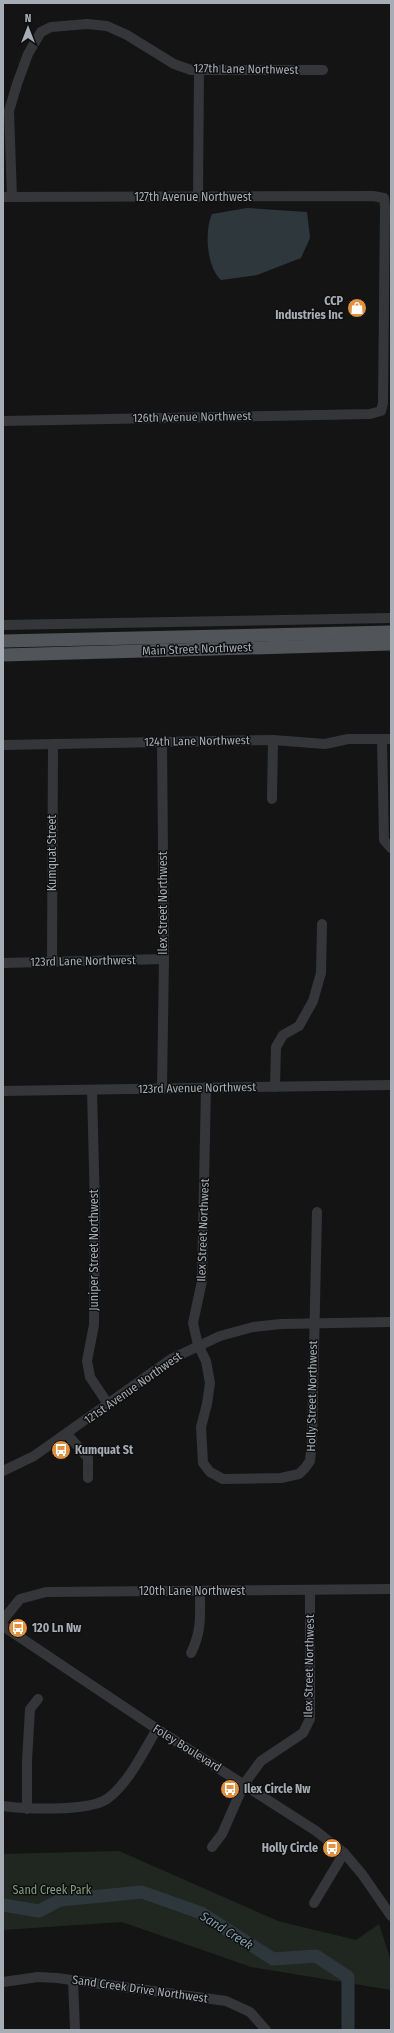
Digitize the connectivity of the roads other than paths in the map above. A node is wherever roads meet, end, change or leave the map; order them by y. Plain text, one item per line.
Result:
1 (199, 70) junction
2 (323, 70) dead end
3 (7, 197) edge
4 (198, 197) junction
5 (381, 410) joint
6 (3, 420) edge
7 (391, 618) edge
8 (3, 625) edge
9 (391, 632) edge
10 (3, 641) edge
11 (391, 644) edge
12 (3, 655) edge
13 (387, 739) edge
14 (273, 740) junction
15 (162, 742) junction
16 (53, 744) junction
17 (3, 746) edge
18 (272, 799) dead end
19 (390, 848) edge
20 (322, 924) dead end
21 (164, 959) junction
22 (52, 962) junction
23 (3, 963) edge
24 (391, 1085) edge
25 (206, 1087) junction
26 (275, 1087) junction
27 (162, 1088) junction
28 (92, 1090) junction
29 (3, 1091) edge
30 (317, 1212) dead end
31 (391, 1322) edge
32 (314, 1323) junction
33 (198, 1345) junction
34 (108, 1404) junction
35 (67, 1434) junction
36 (203, 1463) joint
37 (3, 1471) edge
38 (88, 1478) dead end
39 (391, 1589) edge
40 (310, 1590) junction
41 (200, 1591) junction
42 (3, 1620) edge
43 (3, 1626) edge
44 (191, 1653) dead end
45 (38, 1698) dead end
46 (157, 1729) junction
47 (244, 1784) junction
48 (3, 1806) edge
49 (27, 1809) junction
50 (212, 1847) dead end
51 (344, 1853) junction
52 (314, 1903) dead end
53 (391, 1916) edge
54 (72, 1980) junction
55 (3, 1982) edge
56 (74, 2030) edge
57 (266, 2030) edge

1 - 2 street, 127th Lane Northwest
1 - 3 street, 127th Lane Northwest
1 - 4 street
3 - 4 street, 127th Avenue Northwest
4 - 5 street, 127th Avenue Northwest
5 - 6 street, 126th Avenue Northwest
7 - 8 street
9 - 10 main road, Main Street Northwest
11 - 12 main road, Main Street Northwest
13 - 14 street, 124th Lane Northwest
13 - 19 street
14 - 15 street, 124th Lane Northwest
14 - 18 street
15 - 16 street, 124th Lane Northwest
15 - 21 street, Ilex Street Northwest
16 - 17 street, 124th Lane Northwest
16 - 22 street, Kumquat Street
20 - 26 street
21 - 22 street, 123rd Lane Northwest
21 - 27 street, Ilex Street Northwest
22 - 23 street, 123rd Lane Northwest
24 - 26 street, 123rd Avenue Northwest
25 - 26 street, 123rd Avenue Northwest
25 - 27 street, 123rd Avenue Northwest
25 - 33 street, Ilex Street Northwest
27 - 28 street, 123rd Avenue Northwest
28 - 29 street, 123rd Avenue Northwest
28 - 34 street, Juniper Street Northwest
30 - 32 street, Holly Street Northwest
31 - 32 street, 121st Avenue Northwest
32 - 33 street, 121st Avenue Northwest
32 - 36 street, Holly Street Northwest
33 - 34 street, 121st Avenue Northwest
33 - 36 street, Ilex Street Northwest
34 - 35 street, 121st Avenue Northwest
35 - 37 street, 121st Avenue Northwest
35 - 38 street
39 - 40 street, 120th Lane Northwest
40 - 41 street, 120th Lane Northwest
40 - 47 street, Ilex Street Northwest
41 - 42 street, 120th Lane Northwest
41 - 44 street
43 - 46 street, Foley Boulevard
45 - 49 street
46 - 47 street, Foley Boulevard
46 - 49 street
47 - 50 street, Ilex Street Northwest
47 - 51 street, Foley Boulevard
48 - 49 street
51 - 52 street
51 - 53 street, Foley Boulevard
54 - 55 street, Sand Creek Drive Northwest
54 - 56 street
54 - 57 street, Sand Creek Drive Northwest

